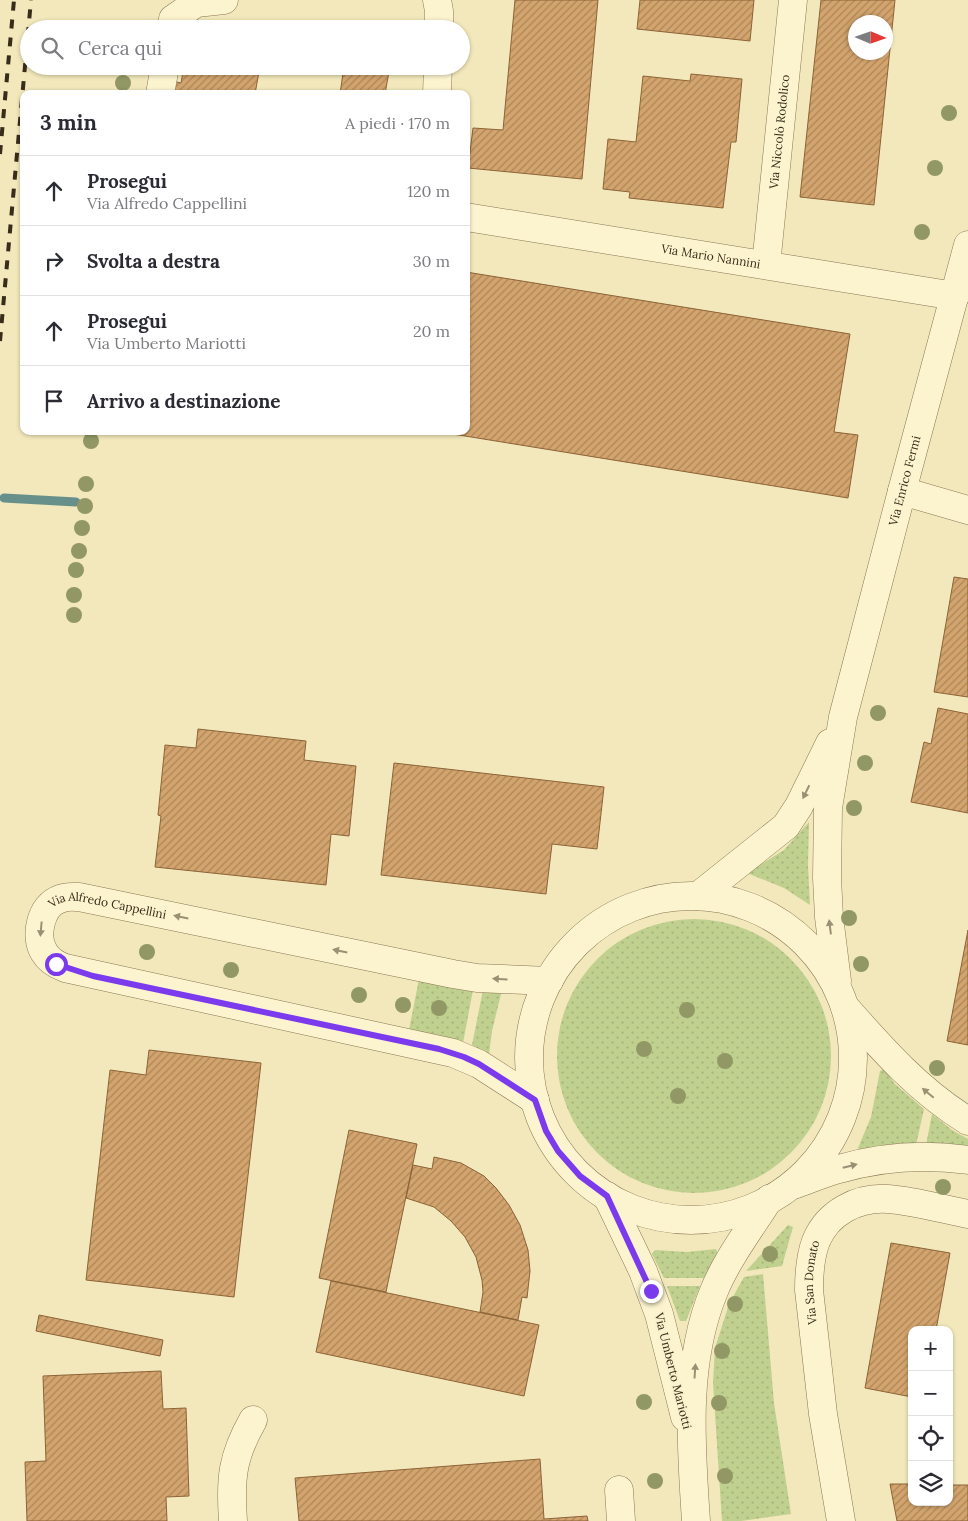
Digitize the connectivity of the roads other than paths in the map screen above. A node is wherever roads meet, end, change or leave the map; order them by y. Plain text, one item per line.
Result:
1 (224, 0) edge
2 (437, 0) edge
3 (793, 0) edge
4 (173, 20) edge
5 (439, 20) edge
6 (163, 75) edge
7 (438, 75) edge
8 (161, 90) edge
9 (437, 90) edge
10 (470, 218) edge
11 (968, 245) edge
12 (766, 265) junction
13 (955, 296) junction
14 (902, 491) junction
15 (968, 510) edge
16 (843, 717) junction
17 (698, 896) junction
18 (549, 981) junction
19 (840, 998) junction
20 (535, 1100) junction
21 (968, 1121) edge
22 (968, 1160) edge
23 (778, 1193) junction
24 (607, 1196) junction
25 (968, 1214) edge
26 (253, 1420) dead end
27 (690, 1437) junction
28 (619, 1490) dead end
29 (233, 1521) edge
30 (621, 1521) edge
31 (696, 1521) edge
32 (840, 1521) edge

1 - 4 street
2 - 5 street
3 - 12 street, Via Niccolò Rodolico
6 - 8 street
7 - 9 street
10 - 12 street, Via Mario Nannini
11 - 13 street, Via Enrico Fermi
12 - 13 street, Via Mario Nannini
13 - 14 street, Via Enrico Fermi
14 - 15 street
14 - 16 street, Via Enrico Fermi
16 -> 17 street
19 -> 16 street
17 - 18 street
17 - 19 street
18 - 20 street
18 -> 20 street, Via Alfredo Cappellini
21 -> 19 street
19 - 23 street
20 - 24 street
23 -> 22 street
23 - 24 street
27 -> 23 street, Via Umberto Mariotti
24 - 27 street, Via Umberto Mariotti
25 - 32 street, Via San Donato
26 - 29 street
27 - 31 street, Via Umberto Mariotti
28 - 30 street

